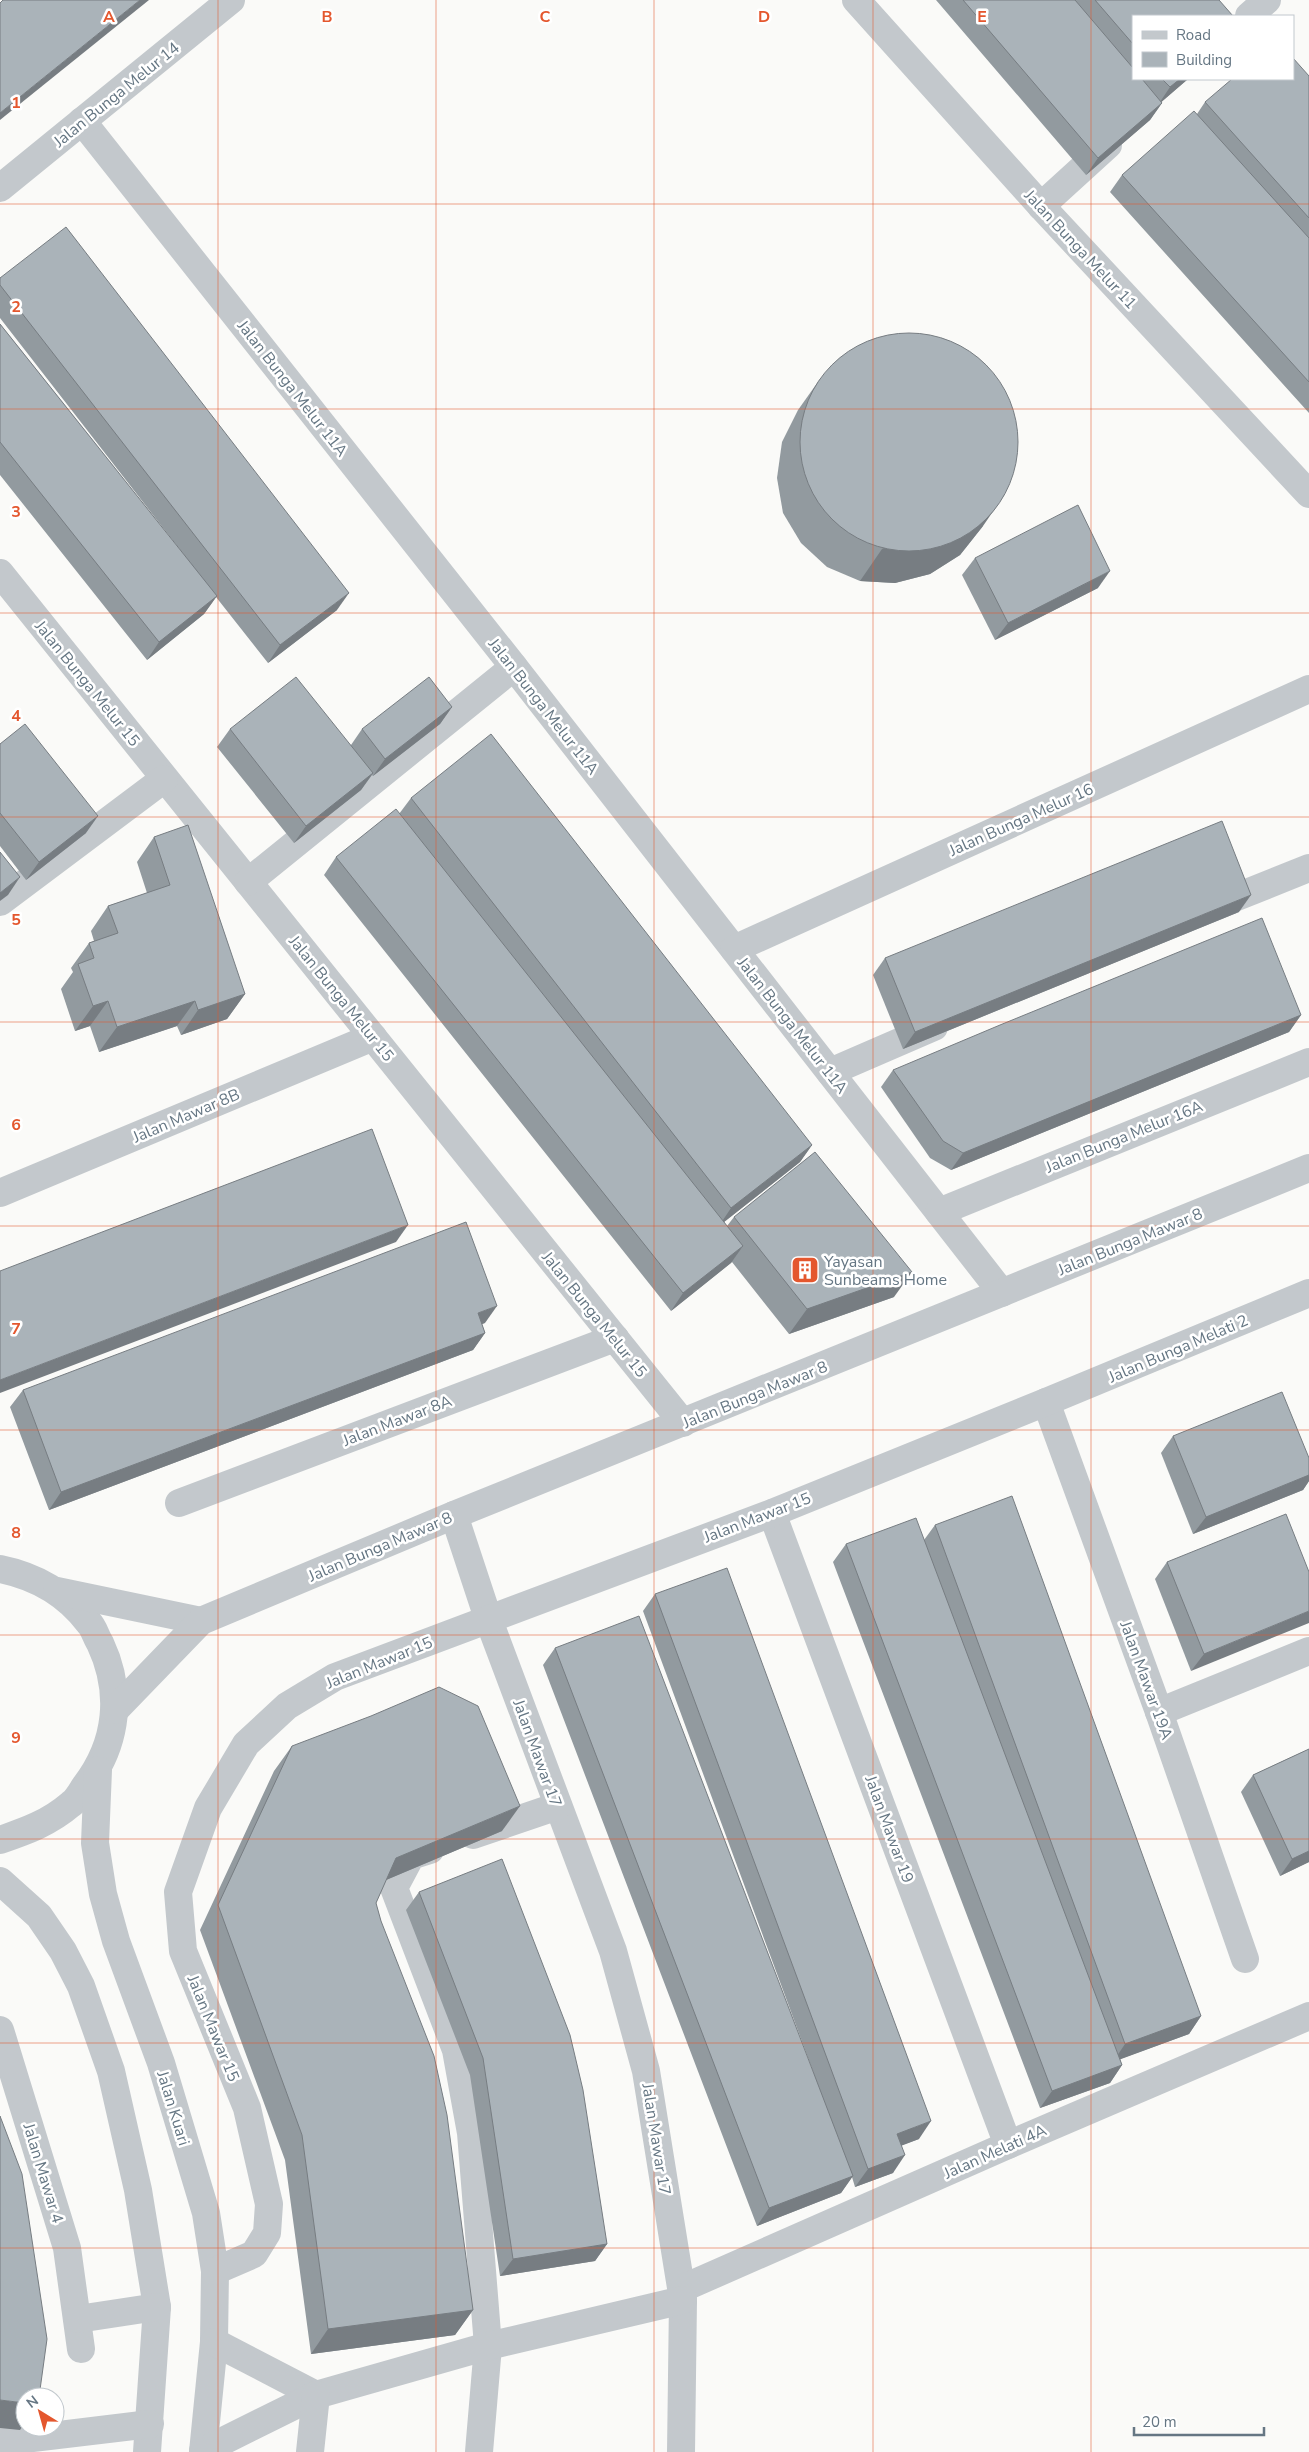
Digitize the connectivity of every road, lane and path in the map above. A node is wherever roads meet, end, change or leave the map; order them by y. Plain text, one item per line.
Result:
1 (231, 0) edge
2 (856, 0) edge
3 (1267, 0) edge
4 (1250, 15) edge
5 (82, 121) junction
6 (1129, 126) edge
7 (0, 188) edge
8 (1040, 206) junction
9 (1309, 494) edge
10 (0, 574) edge
11 (514, 667) junction
12 (1309, 689) edge
13 (164, 778) junction
14 (1309, 868) edge
15 (248, 882) junction
16 (0, 902) edge
17 (1191, 916) edge
18 (734, 949) junction
19 (956, 1017) edge
20 (373, 1037) junction
21 (1309, 1062) edge
22 (830, 1072) junction
23 (1309, 1168) edge
24 (0, 1193) edge
25 (939, 1212) junction
26 (1002, 1293) junction
27 (1309, 1293) edge
28 (615, 1338) junction
29 (1046, 1402) junction
30 (683, 1424) junction
31 (179, 1502) dead end
32 (772, 1512) junction
33 (454, 1515) junction
34 (0, 1569) edge
35 (57, 1591) junction
36 (488, 1618) junction
37 (201, 1620) junction
38 (1309, 1651) edge
39 (115, 1710) junction
40 (1159, 1712) junction
41 (98, 1770) junction
42 (558, 1806) junction
43 (0, 1840) edge
44 (0, 1881) edge
45 (1245, 1959) dead end
46 (1309, 2016) edge
47 (0, 2030) edge
48 (1008, 2145) junction
49 (215, 2271) junction
50 (682, 2294) junction
51 (157, 2307) junction
52 (78, 2319) junction
53 (214, 2342) junction
54 (488, 2346) junction
55 (81, 2349) dead end
56 (316, 2396) junction
57 (150, 2424) junction
58 (0, 2442) edge
59 (147, 2452) edge
60 (203, 2452) edge
61 (310, 2452) edge
62 (479, 2452) edge
63 (681, 2452) edge

1 - 5 street, Jalan Bunga Melur 14
2 - 8 street, Jalan Bunga Melur 11
3 - 4 street
5 - 7 street, Jalan Bunga Melur 14
5 - 11 street, Jalan Bunga Melur 11A
6 - 8 street
8 - 9 street, Jalan Bunga Melur 11
10 - 13 street, Jalan Bunga Melur 15
11 - 15 street
11 - 18 street, Jalan Bunga Melur 11A
12 - 18 street, Jalan Bunga Melur 16
13 - 15 street, Jalan Bunga Melur 15
13 - 16 street
14 - 17 street
15 - 20 street, Jalan Bunga Melur 15
18 - 22 street, Jalan Bunga Melur 11A
19 - 22 street
20 - 24 street, Jalan Mawar 8B
20 - 28 street, Jalan Bunga Melur 15
21 - 25 street, Jalan Bunga Melur 16A
22 - 25 street, Jalan Bunga Melur 11A
23 - 26 street, Jalan Bunga Mawar 8
25 - 26 street, Jalan Bunga Melur 11A
26 - 30 street, Jalan Bunga Mawar 8
27 - 29 street, Jalan Bunga Melati 2
28 - 30 street, Jalan Bunga Melur 15
28 - 31 street, Jalan Mawar 8A
29 - 32 street, Jalan Mawar 15
29 - 40 street, Jalan Mawar 19A
30 - 33 street, Jalan Bunga Mawar 8
32 - 36 street, Jalan Mawar 15
32 - 48 street, Jalan Mawar 19
33 - 36 street, Jalan Mawar 17
33 - 37 street, Jalan Bunga Mawar 8
34 - 35 street
35 - 37 street
35 - 39 street
36 - 42 street, Jalan Mawar 17
36 - 49 street, Jalan Mawar 15
37 - 39 street, Jalan Bunga Mawar 8
38 - 40 street
39 - 41 street
40 - 45 street, Jalan Mawar 19A
41 - 43 street
41 - 49 street, Jalan Kuari
42 - 50 street, Jalan Mawar 17
42 - 54 street
44 - 51 street
46 - 48 street, Jalan Melati 4A
47 - 52 street, Jalan Mawar 4
48 - 50 street, Jalan Melati 4A
49 - 53 street, Jalan Kuari
50 - 54 street
50 - 63 street, Jalan Mawar 17
51 - 52 street
51 - 57 street
52 - 55 street, Jalan Mawar 4
53 - 56 street
53 - 60 street, Jalan Kuari
54 - 56 street
54 - 62 street
56 - 60 street
56 - 61 street
57 - 58 street
57 - 59 street

